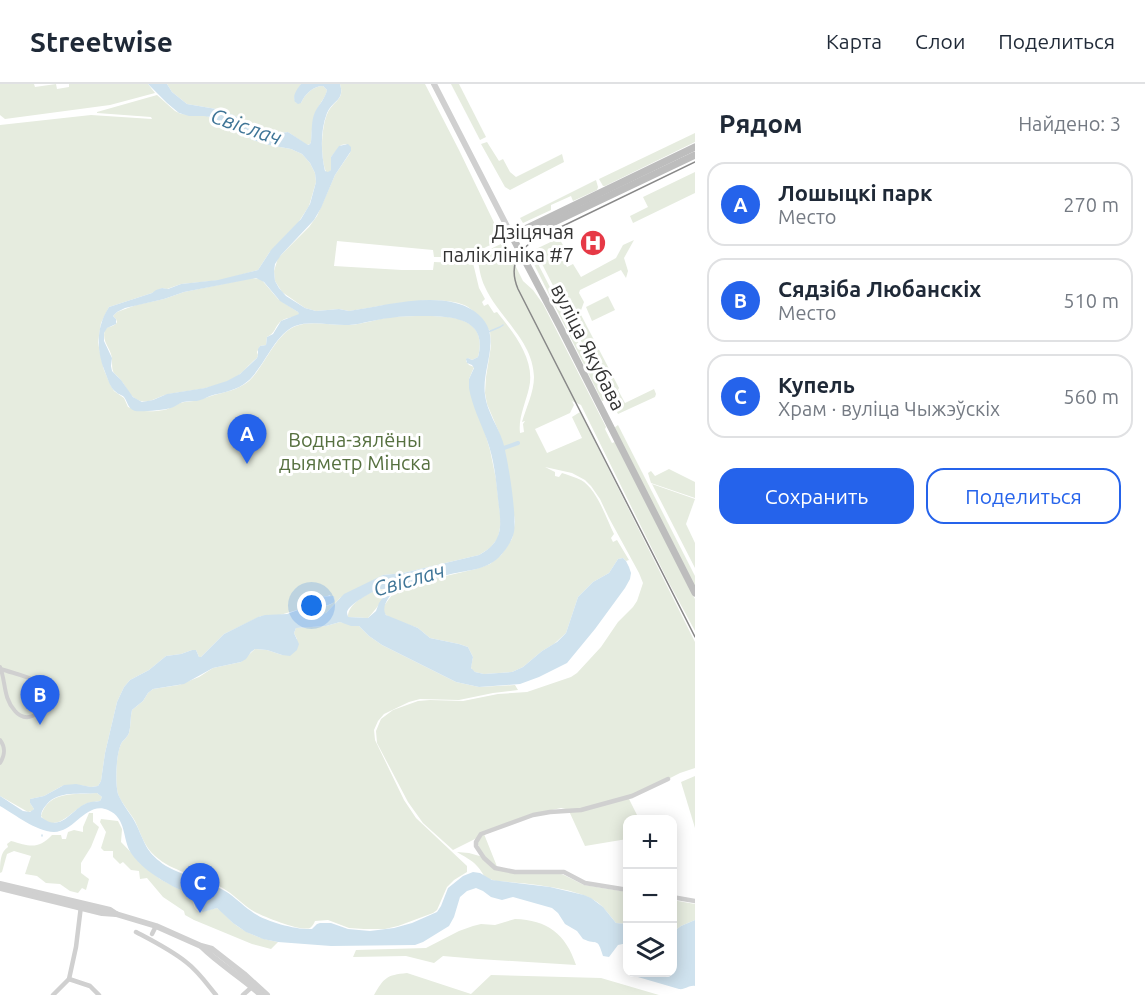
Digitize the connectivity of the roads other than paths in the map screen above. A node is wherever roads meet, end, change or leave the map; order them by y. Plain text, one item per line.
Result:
1 (434, 84) edge
2 (695, 147) edge
3 (695, 154) edge
4 (513, 238) junction
5 (695, 593) edge
6 (1, 668) edge
7 (0, 740) edge
8 (0, 763) edge
9 (668, 779) dead end
10 (0, 886) edge
11 (623, 889) edge
12 (677, 898) edge
13 (695, 901) edge
14 (81, 905) junction
15 (156, 926) junction
16 (136, 932) dead end
17 (152, 934) dead end
18 (69, 979) junction
19 (254, 985) junction
20 (53, 995) edge
21 (99, 995) edge
22 (216, 995) edge
23 (243, 995) edge
24 (261, 995) edge
25 (267, 995) edge

1 - 4 street, вуліца Якубава
2 - 4 main road
3 - 4 main road
4 - 5 main road, вуліца Якубава
6 - 6 street
7 - 8 street
9 - 11 street
10 - 14 street
12 - 13 street
14 - 15 street
14 - 18 street
15 - 17 street
15 - 19 street
16 - 22 street
18 - 20 street
18 - 21 street
19 - 23 street
19 - 24 street
19 - 25 street

